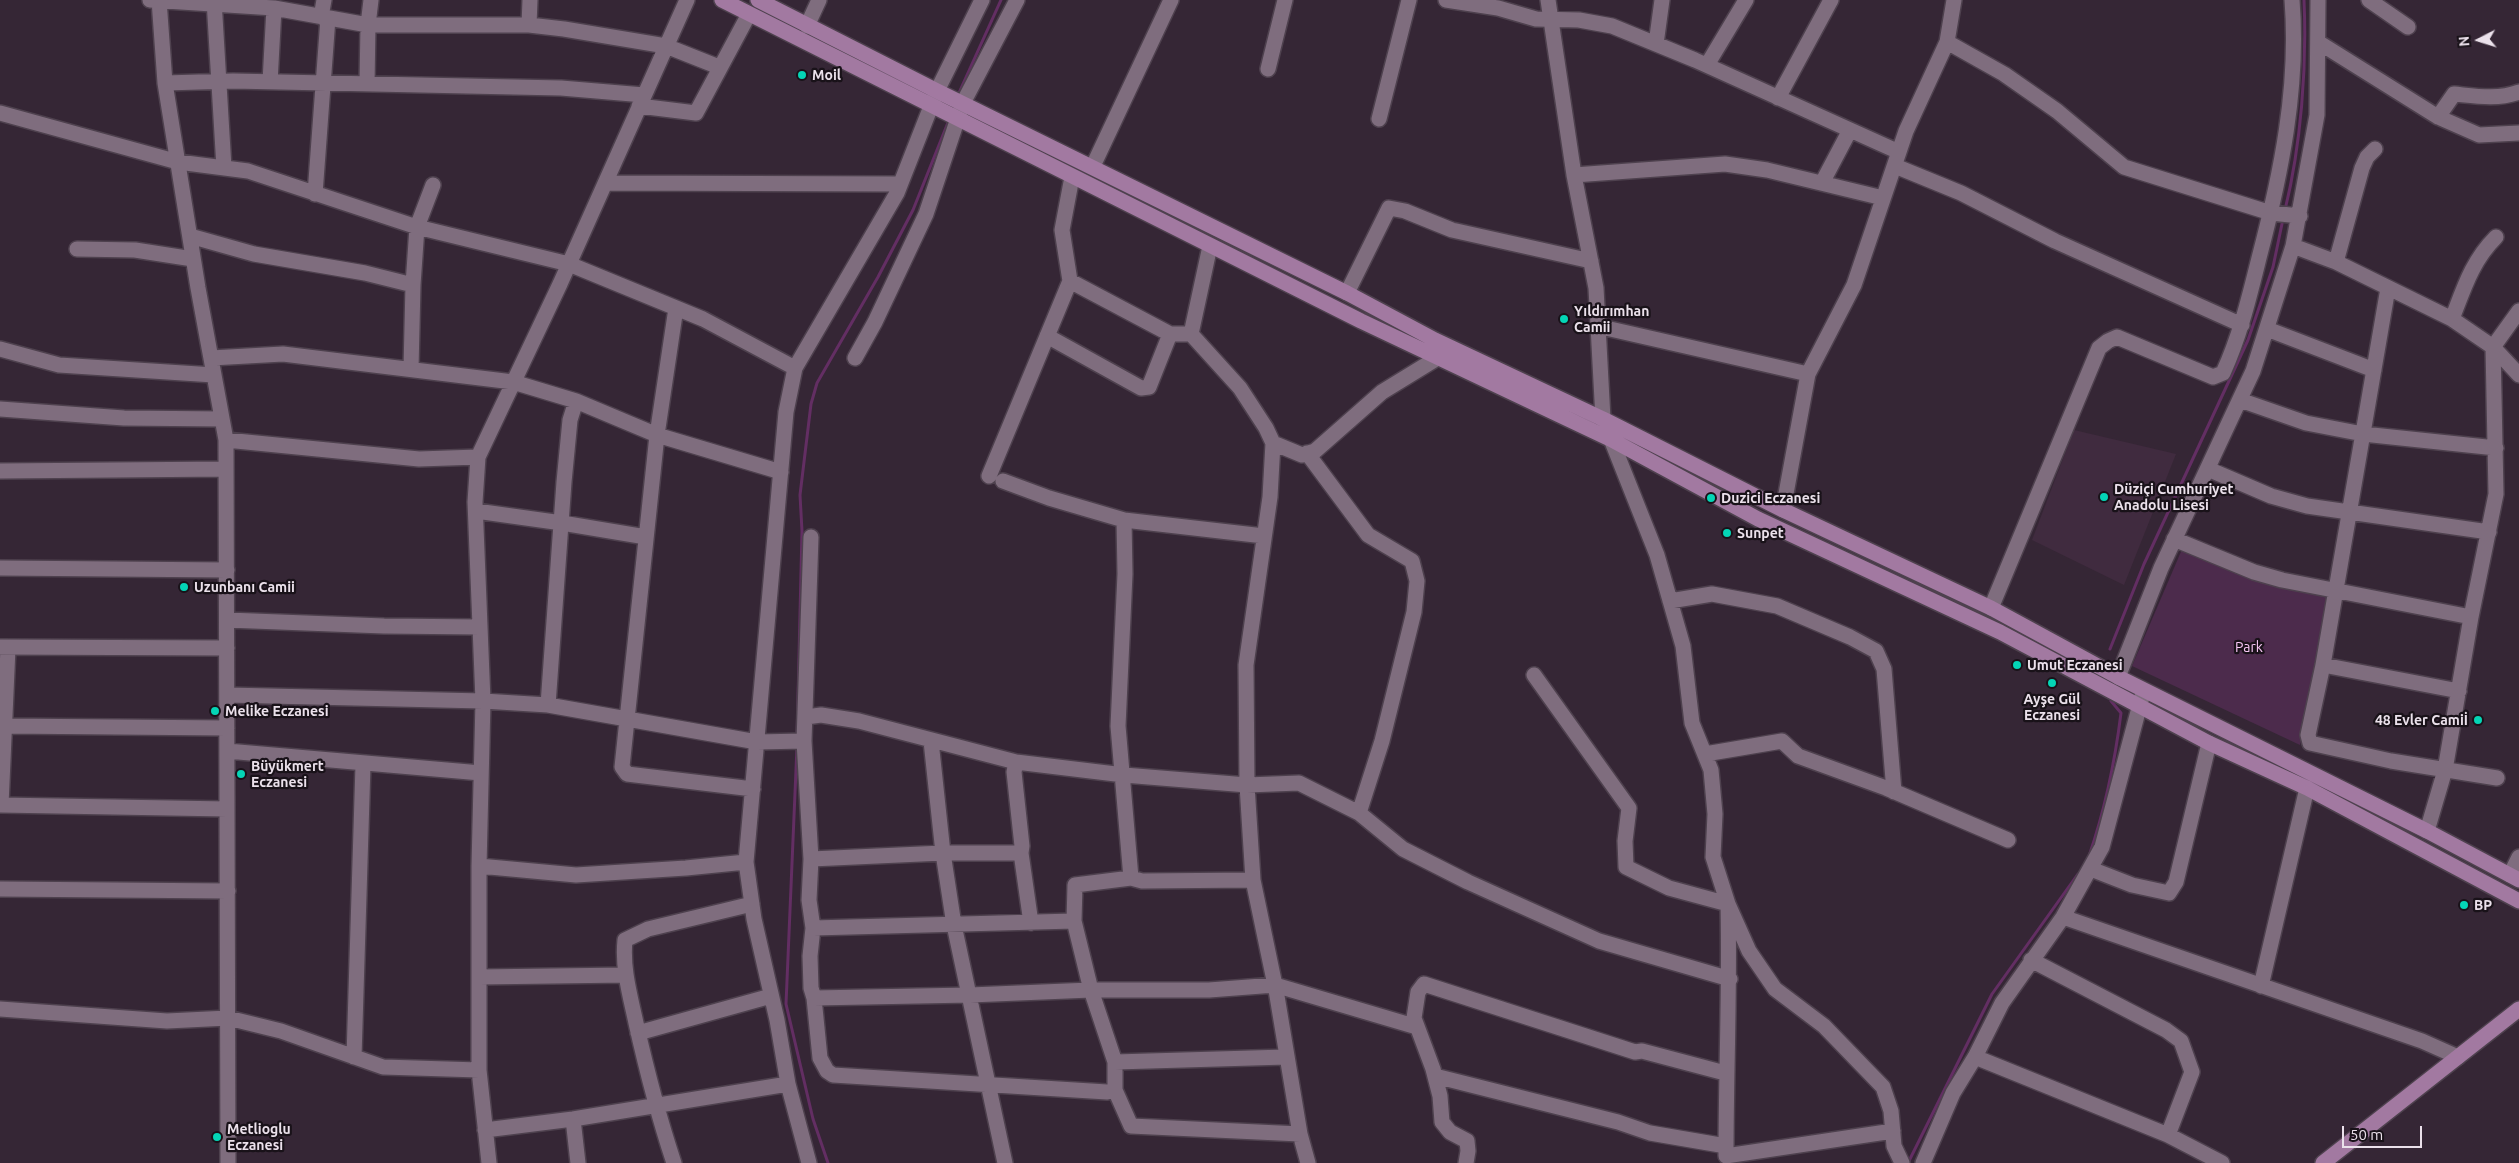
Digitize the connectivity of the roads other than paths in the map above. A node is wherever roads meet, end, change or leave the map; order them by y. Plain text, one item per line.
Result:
1 (156, 0) edge
2 (324, 0) edge
3 (371, 0) edge
4 (530, 0) edge
5 (687, 0) edge
6 (722, 0) edge
7 (758, 0) edge
8 (819, 0) edge
9 (982, 0) edge
10 (1017, 0) edge
11 (1171, 0) edge
12 (1286, 0) edge
13 (1409, 0) edge
14 (1446, 0) edge
15 (1548, 0) edge
16 (1662, 0) edge
17 (1746, 0) edge
18 (1831, 0) edge
19 (1954, 0) edge
20 (2292, 0) edge
21 (2318, 0) edge
22 (2369, 0) edge
23 (214, 2) edge
24 (274, 8) junction
25 (749, 14) junction
26 (324, 18) junction
27 (1551, 18) junction
28 (368, 25) junction
29 (529, 25) junction
30 (807, 26) junction
31 (2408, 27) dead end
32 (1947, 42) junction
33 (2318, 42) junction
34 (1656, 44) junction
35 (666, 46) junction
36 (1706, 66) junction
37 (719, 68) junction
38 (1268, 69) dead end
39 (219, 82) junction
40 (270, 82) junction
41 (166, 83) junction
42 (323, 83) junction
43 (368, 84) junction
44 (2519, 92) edge
45 (952, 98) junction
46 (1778, 98) junction
47 (641, 101) junction
48 (946, 112) junction
49 (0, 113) edge
50 (2438, 117) junction
51 (1379, 119) dead end
52 (1850, 130) junction
53 (2519, 133) edge
54 (2376, 149) dead end
55 (1897, 159) junction
56 (178, 162) junction
57 (1093, 166) junction
58 (224, 168) junction
59 (1574, 174) junction
60 (1072, 177) junction
61 (605, 182) junction
62 (1822, 183) junction
63 (900, 184) junction
64 (433, 185) dead end
65 (315, 194) junction
66 (1883, 198) junction
67 (2285, 214) junction
68 (417, 227) junction
69 (190, 236) junction
70 (2496, 237) dead end
71 (1210, 246) junction
72 (2293, 246) junction
73 (77, 249) dead end
74 (193, 259) junction
75 (1591, 261) junction
76 (2336, 262) junction
77 (569, 264) junction
78 (1070, 281) junction
79 (413, 285) junction
80 (2388, 288) junction
81 (1347, 293) junction
82 (676, 308) junction
83 (2519, 311) edge
84 (2452, 319) junction
85 (2242, 325) junction
86 (1597, 326) junction
87 (2267, 329) junction
88 (1170, 334) junction
89 (1191, 334) junction
90 (1046, 336) junction
91 (2493, 347) junction
92 (0, 349) edge
93 (1439, 357) junction
94 (211, 358) junction
95 (855, 358) dead end
96 (795, 368) junction
97 (411, 369) junction
98 (2374, 370) junction
99 (1808, 374) junction
100 (214, 375) junction
101 (2519, 375) edge
102 (514, 382) junction
103 (2240, 400) junction
104 (576, 401) junction
105 (0, 409) edge
106 (222, 419) junction
107 (1603, 419) junction
108 (2363, 434) junction
109 (657, 435) junction
110 (1610, 439) junction
111 (226, 440) junction
112 (1273, 443) junction
113 (2496, 448) junction
114 (1307, 453) junction
115 (478, 457) junction
116 (226, 469) junction
117 (2208, 469) junction
118 (0, 471) edge
119 (781, 472) junction
120 (1783, 510) junction
121 (476, 511) junction
122 (2350, 513) junction
123 (1124, 520) junction
124 (562, 523) junction
125 (2489, 532) junction
126 (1264, 536) junction
127 (646, 537) junction
128 (811, 537) dead end
129 (2174, 540) junction
130 (0, 568) edge
131 (226, 570) junction
132 (2335, 590) junction
133 (1670, 601) junction
134 (1991, 608) junction
135 (2471, 617) junction
136 (227, 620) junction
137 (480, 627) junction
138 (4, 647) edge
139 (227, 648) junction
140 (2323, 665) junction
141 (1534, 675) dead end
142 (2118, 677) junction
143 (2144, 690) junction
144 (2459, 691) junction
145 (227, 695) junction
146 (483, 701) junction
147 (548, 706) junction
148 (2139, 706) junction
149 (806, 717) junction
150 (626, 720) junction
151 (6, 726) junction
152 (227, 728) junction
153 (931, 741) junction
154 (757, 742) junction
155 (798, 742) junction
156 (2209, 743) junction
157 (227, 751) junction
158 (1705, 754) junction
159 (1016, 762) junction
160 (363, 764) junction
161 (2445, 770) junction
162 (481, 774) junction
163 (1124, 776) junction
164 (2497, 778) dead end
165 (1247, 785) junction
166 (2307, 788) junction
167 (753, 789) junction
168 (1894, 792) junction
169 (1, 806) edge
170 (227, 809) junction
171 (1359, 813) junction
172 (2427, 831) junction
173 (2008, 840) dead end
174 (943, 852) junction
175 (1021, 853) junction
176 (2519, 858) edge
177 (811, 859) junction
178 (746, 862) junction
179 (479, 866) junction
180 (2090, 869) junction
181 (1131, 878) junction
182 (2514, 878) edge
183 (1253, 880) junction
184 (0, 889) edge
185 (228, 891) junction
186 (2519, 901) edge
187 (752, 904) junction
188 (1728, 904) junction
189 (2063, 917) junction
190 (1074, 921) junction
191 (1031, 923) junction
192 (954, 925) junction
193 (813, 928) junction
194 (2031, 960) junction
195 (626, 975) junction
196 (479, 977) junction
197 (1730, 979) junction
198 (1275, 985) junction
199 (2262, 986) junction
200 (1091, 990) junction
201 (771, 996) junction
202 (970, 996) junction
203 (814, 998) junction
204 (2519, 1009) edge
205 (0, 1010) edge
206 (228, 1018) junction
207 (1417, 1027) junction
208 (638, 1033) junction
209 (354, 1057) junction
210 (1975, 1057) junction
211 (2458, 1057) junction
212 (1286, 1058) junction
213 (1115, 1062) junction
214 (479, 1070) junction
215 (1725, 1073) junction
216 (1435, 1076) junction
217 (788, 1084) junction
218 (988, 1084) junction
219 (1115, 1090) junction
220 (654, 1104) junction
221 (573, 1119) junction
222 (486, 1130) junction
223 (1893, 1131) junction
224 (1300, 1134) junction
225 (2168, 1135) junction
226 (1726, 1146) junction
227 (228, 1163) edge
228 (489, 1163) edge
229 (578, 1163) edge
230 (674, 1163) edge
231 (809, 1163) edge
232 (1005, 1163) edge
233 (1308, 1163) edge
234 (1466, 1163) edge
235 (1902, 1163) edge
236 (1923, 1163) edge
237 (2222, 1163) edge
238 (2323, 1163) edge

1 - 23 street
1 - 41 street
2 - 26 street
3 - 28 street
4 - 29 street
5 - 35 street
6 - 25 main road
7 - 30 main road
8 - 30 street
9 - 45 street
10 - 45 street
11 - 57 street
12 - 38 street
13 - 51 street
14 - 27 street
15 - 27 street
16 - 34 street
17 - 36 street
18 - 46 street
19 - 32 street
20 - 67 street
21 - 33 street
22 - 31 street
23 - 24 street
23 - 39 street
24 - 26 street
24 - 40 street
25 - 37 street
25 - 48 main road
26 - 28 street
26 - 42 street
27 - 34 street
27 - 59 street
28 - 29 street
28 - 43 street
29 - 35 street
30 - 45 main road
32 - 55 street
32 - 67 street
33 - 50 street
33 - 67 street
34 - 36 street
35 - 37 street
35 - 47 street
36 - 46 street
37 - 47 street
39 - 40 street
39 - 41 street
39 - 58 street
40 - 42 street
41 - 56 street
42 - 43 street
42 - 65 street
43 - 47 street
44 - 50 street
45 - 48 street
45 - 48 street
45 - 57 main road
46 - 52 street
47 - 61 street
48 - 60 main road
48 - 63 street
48 - 95 street
49 - 56 street
50 - 53 street
52 - 55 street
52 - 62 street
54 - 76 street
55 - 66 street
55 - 85 street
56 - 58 street
56 - 69 street
57 - 81 main road
58 - 65 street
59 - 62 street
59 - 75 street
60 - 71 main road
60 - 78 street
61 - 63 street
61 - 77 street
62 - 66 street
63 - 96 street
64 - 68 street
65 - 68 street
66 - 99 street
67 - 72 street
67 - 85 street
68 - 77 street
68 - 79 street
69 - 74 street
69 - 79 street
70 - 84 street
71 - 89 street
71 - 93 main road
72 - 76 street
72 - 87 street
73 - 74 street
74 - 94 street
75 - 81 street
75 - 86 street
76 - 80 street
77 - 82 street
77 - 102 street
78 - 88 street
78 - 90 street
79 - 97 street
80 - 84 street
80 - 98 street
81 - 107 main road
82 - 96 street
82 - 109 street
83 - 91 street
84 - 91 street
85 - 134 street
86 - 99 street
86 - 107 street
87 - 98 street
87 - 103 street
88 - 89 street
88 - 90 street
89 - 112 street
90 - 123 street
91 - 101 street
91 - 113 street
92 - 100 street
93 - 110 main road
93 - 114 street
94 - 97 street
94 - 100 street
96 - 119 street
97 - 102 street
98 - 108 street
99 - 120 street
100 - 106 street
102 - 104 street
102 - 115 street
103 - 108 street
103 - 117 street
104 - 109 street
104 - 124 street
105 - 106 street
106 - 111 street
107 - 110 street
107 - 120 main road
108 - 113 street
108 - 122 street
109 - 119 street
109 - 127 street
110 - 133 street
110 - 148 main road
111 - 115 street
111 - 116 street
112 - 114 street
112 - 126 street
113 - 125 street
114 - 171 street
115 - 121 street
116 - 118 street
116 - 131 street
117 - 122 street
117 - 129 street
119 - 154 street
120 - 134 main road
121 - 124 street
121 - 137 street
122 - 125 street
122 - 132 street
123 - 126 street
123 - 163 street
124 - 127 street
124 - 147 street
125 - 135 street
126 - 165 street
127 - 150 street
128 - 149 street
129 - 132 street
129 - 142 street
130 - 131 street
131 - 136 street
132 - 135 street
132 - 140 street
133 - 158 street
133 - 168 street
134 - 142 main road
135 - 144 street
136 - 137 street
136 - 139 street
137 - 146 street
138 - 139 street
138 - 151 street
139 - 145 street
140 - 144 street
140 - 161 street
141 - 188 street
142 - 143 main road
143 - 148 street
143 - 172 main road
144 - 161 street
145 - 146 street
145 - 152 street
146 - 147 street
146 - 162 street
147 - 150 street
148 - 156 main road
148 - 180 street
149 - 153 street
149 - 155 street
150 - 154 street
150 - 167 street
151 - 152 street
151 - 169 street
152 - 157 street
153 - 159 street
153 - 174 street
154 - 155 street
154 - 167 street
155 - 177 street
156 - 166 main road
156 - 180 street
157 - 160 street
157 - 170 street
158 - 168 street
158 - 188 street
159 - 163 street
159 - 175 street
160 - 162 street
160 - 209 street
161 - 164 street
161 - 172 street
162 - 179 street
163 - 165 street
163 - 181 street
165 - 171 street
165 - 183 street
166 - 186 main road
166 - 199 street
167 - 178 street
168 - 173 street
169 - 170 street
170 - 185 street
171 - 197 street
172 - 182 main road
174 - 175 street
174 - 177 street
174 - 192 street
175 - 191 street
176 - 182 street
177 - 193 street
178 - 179 street
178 - 187 street
179 - 196 street
180 - 189 street
181 - 183 street
181 - 190 street
183 - 198 street
184 - 185 street
185 - 206 street
187 - 195 street
187 - 201 street
188 - 197 street
188 - 223 street
189 - 194 street
189 - 199 street
190 - 191 street
190 - 200 street
191 - 192 street
192 - 193 street
192 - 202 street
193 - 203 street
194 - 210 street
194 - 225 street
195 - 196 street
195 - 208 street
196 - 214 street
197 - 215 street
198 - 200 street
198 - 207 street
198 - 212 street
199 - 211 street
200 - 202 street
200 - 213 street
201 - 208 street
201 - 217 street
202 - 203 street
202 - 218 street
203 - 218 street
204 - 211 main road
205 - 206 street
206 - 209 street
206 - 227 street
207 - 215 street
207 - 216 street
208 - 220 street
209 - 214 street
210 - 225 street
210 - 236 street
211 - 238 main road
212 - 213 street
212 - 224 street
213 - 219 street
214 - 222 street
215 - 226 street
216 - 226 street
216 - 234 street
217 - 220 street
217 - 231 street
218 - 219 street
218 - 232 street
219 - 224 street
220 - 221 street
220 - 230 street
221 - 222 street
221 - 229 street
222 - 228 street
223 - 226 street
223 - 235 street
224 - 233 street
225 - 237 street

